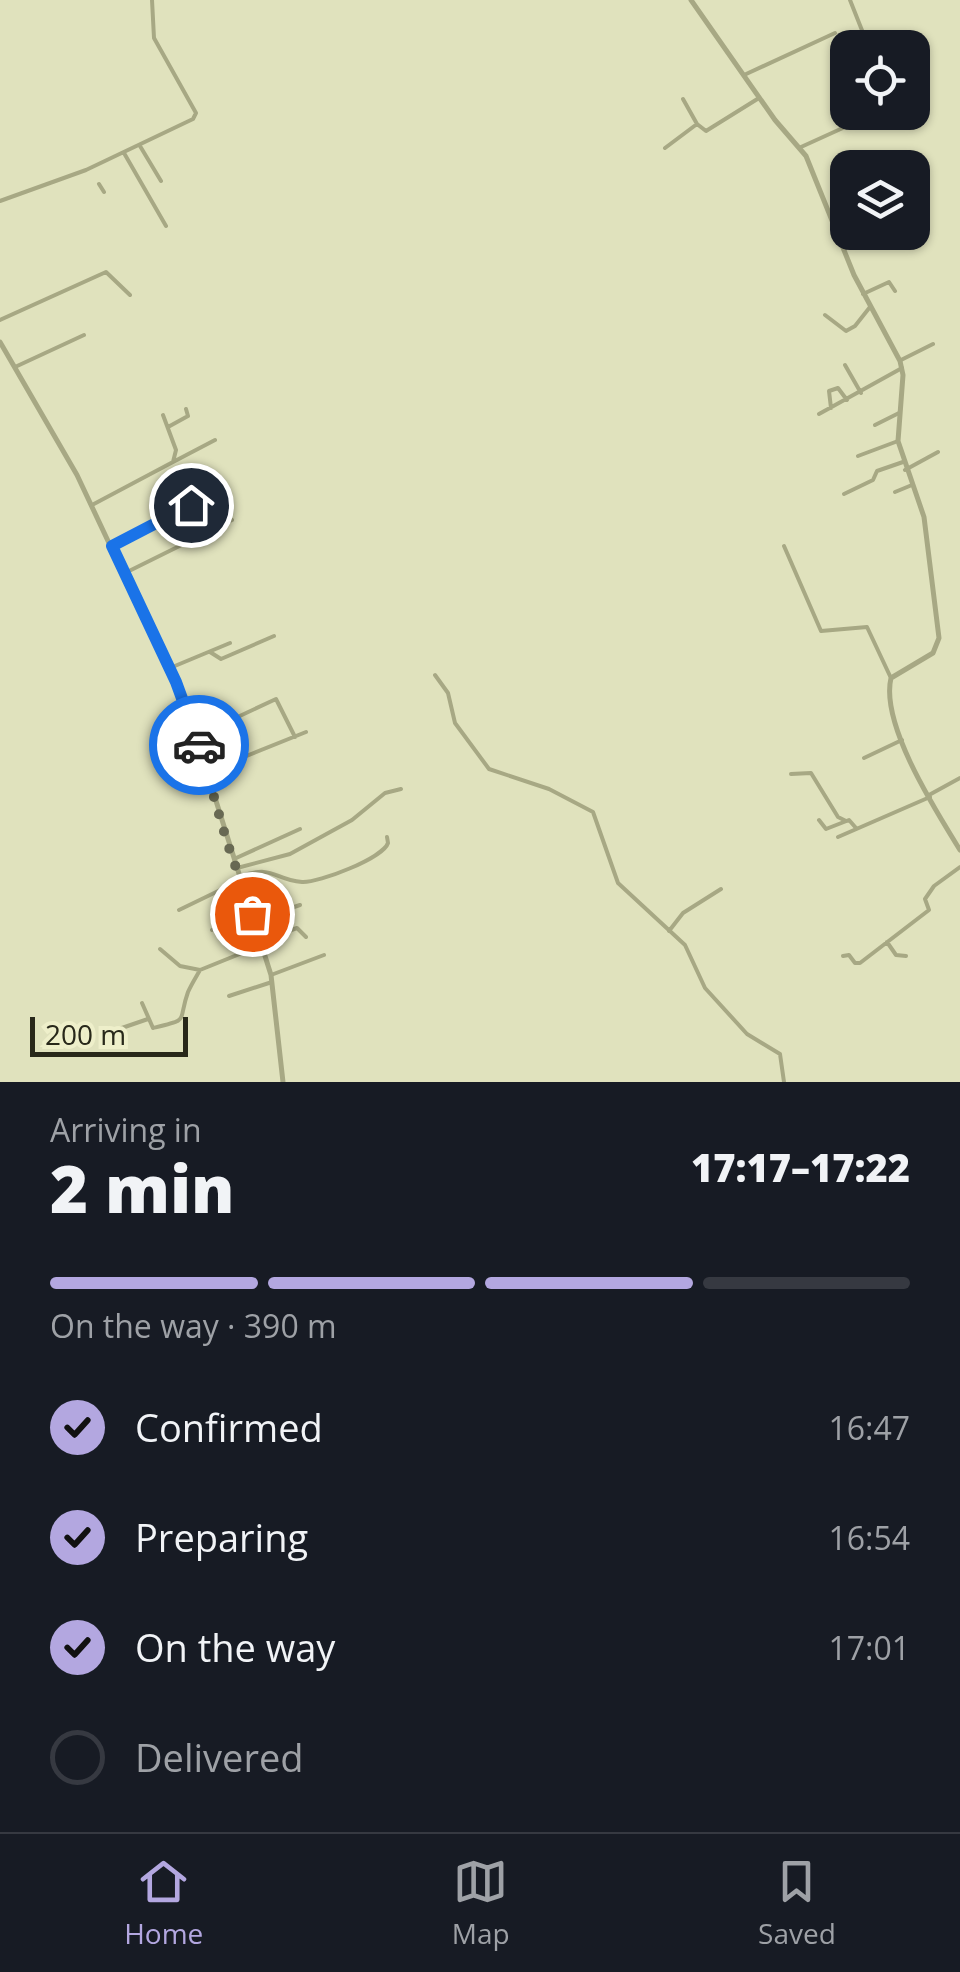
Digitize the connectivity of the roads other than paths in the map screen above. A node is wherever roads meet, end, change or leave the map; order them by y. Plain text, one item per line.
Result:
1 (152, 0) edge
2 (691, 0) edge
3 (850, 0) edge
4 (862, 30) edge
5 (830, 36) edge
6 (743, 75) junction
7 (759, 98) junction
8 (682, 99) dead end
9 (697, 124) junction
10 (838, 130) edge
11 (140, 146) junction
12 (801, 147) junction
13 (665, 148) dead end
14 (124, 153) junction
15 (91, 168) junction
16 (96, 178) dead end
17 (161, 182) dead end
18 (99, 184) dead end
19 (104, 192) dead end
20 (0, 201) edge
21 (166, 226) dead end
22 (894, 291) dead end
23 (864, 294) junction
24 (130, 295) dead end
25 (870, 307) junction
26 (825, 315) dead end
27 (0, 320) edge
28 (84, 335) dead end
29 (0, 342) edge
30 (933, 344) dead end
31 (845, 364) dead end
32 (901, 365) junction
33 (15, 367) junction
34 (862, 393) junction
35 (847, 400) junction
36 (831, 408) junction
37 (186, 409) dead end
38 (899, 413) junction
39 (163, 414) dead end
40 (819, 414) dead end
41 (875, 425) dead end
42 (168, 427) junction
43 (215, 440) dead end
44 (898, 442) junction
45 (938, 452) dead end
46 (858, 456) dead end
47 (172, 462) junction
48 (903, 462) junction
49 (905, 470) junction
50 (912, 485) junction
51 (895, 492) dead end
52 (844, 494) dead end
53 (92, 505) junction
54 (191, 505) dead end
55 (232, 520) dead end
56 (112, 546) junction
57 (784, 546) dead end
58 (125, 573) junction
59 (274, 636) dead end
60 (230, 643) dead end
61 (210, 652) junction
62 (170, 668) junction
63 (435, 675) dead end
64 (891, 678) junction
65 (306, 732) dead end
66 (196, 736) junction
67 (295, 737) junction
68 (902, 740) junction
69 (864, 758) dead end
70 (207, 772) junction
71 (792, 774) dead end
72 (960, 778) edge
73 (401, 789) dead end
74 (930, 796) junction
75 (819, 820) dead end
76 (846, 821) junction
77 (300, 828) dead end
78 (856, 828) junction
79 (387, 837) dead end
80 (838, 837) dead end
81 (960, 850) edge
82 (234, 860) junction
83 (960, 867) edge
84 (239, 874) junction
85 (721, 889) dead end
86 (219, 891) junction
87 (300, 905) dead end
88 (179, 910) dead end
89 (254, 920) junction
90 (212, 930) dead end
91 (669, 931) junction
92 (306, 937) dead end
93 (887, 942) junction
94 (261, 943) junction
95 (160, 949) dead end
96 (324, 955) dead end
97 (843, 956) dead end
98 (906, 956) dead end
99 (200, 970) junction
100 (272, 978) junction
101 (229, 996) dead end
102 (142, 1003) dead end
103 (148, 1019) junction
104 (116, 1030) dead end
105 (283, 1082) edge
106 (784, 1082) edge

1 - 11 street
2 - 6 street
3 - 4 street
5 - 6 street
6 - 7 street
7 - 9 street
7 - 12 street
8 - 9 street
9 - 13 street
10 - 12 street
11 - 14 street
11 - 17 street
12 - 23 street
14 - 15 street
14 - 21 street
15 - 16 street
15 - 20 street
18 - 19 street
22 - 23 street
23 - 25 street
24 - 27 street
25 - 26 street
25 - 32 street
28 - 33 street
29 - 33 street
30 - 32 street
31 - 34 street
32 - 34 street
32 - 38 street
33 - 53 street
34 - 35 street
35 - 36 street
35 - 36 street
36 - 40 street
37 - 42 street
38 - 41 street
38 - 44 street
39 - 42 street
42 - 47 street
43 - 47 street
44 - 46 street
44 - 48 street
45 - 49 street
47 - 53 street
48 - 49 street
48 - 52 street
49 - 50 street
50 - 51 street
50 - 64 street
53 - 56 street
54 - 56 street
55 - 58 street
56 - 58 street
57 - 64 street
58 - 62 street
59 - 61 street
60 - 61 street
61 - 62 street
62 - 66 street
63 - 91 street
64 - 68 street
65 - 67 street
66 - 67 street
66 - 70 street
67 - 70 street
68 - 69 street
68 - 74 street
70 - 82 street
71 - 76 street
72 - 74 street
73 - 84 street
74 - 78 street
74 - 81 street
75 - 76 street
76 - 78 street
77 - 82 street
78 - 80 street
79 - 84 street
82 - 84 street
83 - 93 street
84 - 86 street
84 - 89 street
85 - 91 street
86 - 88 street
86 - 90 street
87 - 89 street
89 - 94 street
91 - 106 street
92 - 94 street
93 - 97 street
93 - 98 street
94 - 99 street
94 - 100 street
95 - 99 street
96 - 100 street
99 - 103 street
100 - 101 street
100 - 105 street
102 - 103 street
103 - 104 street

